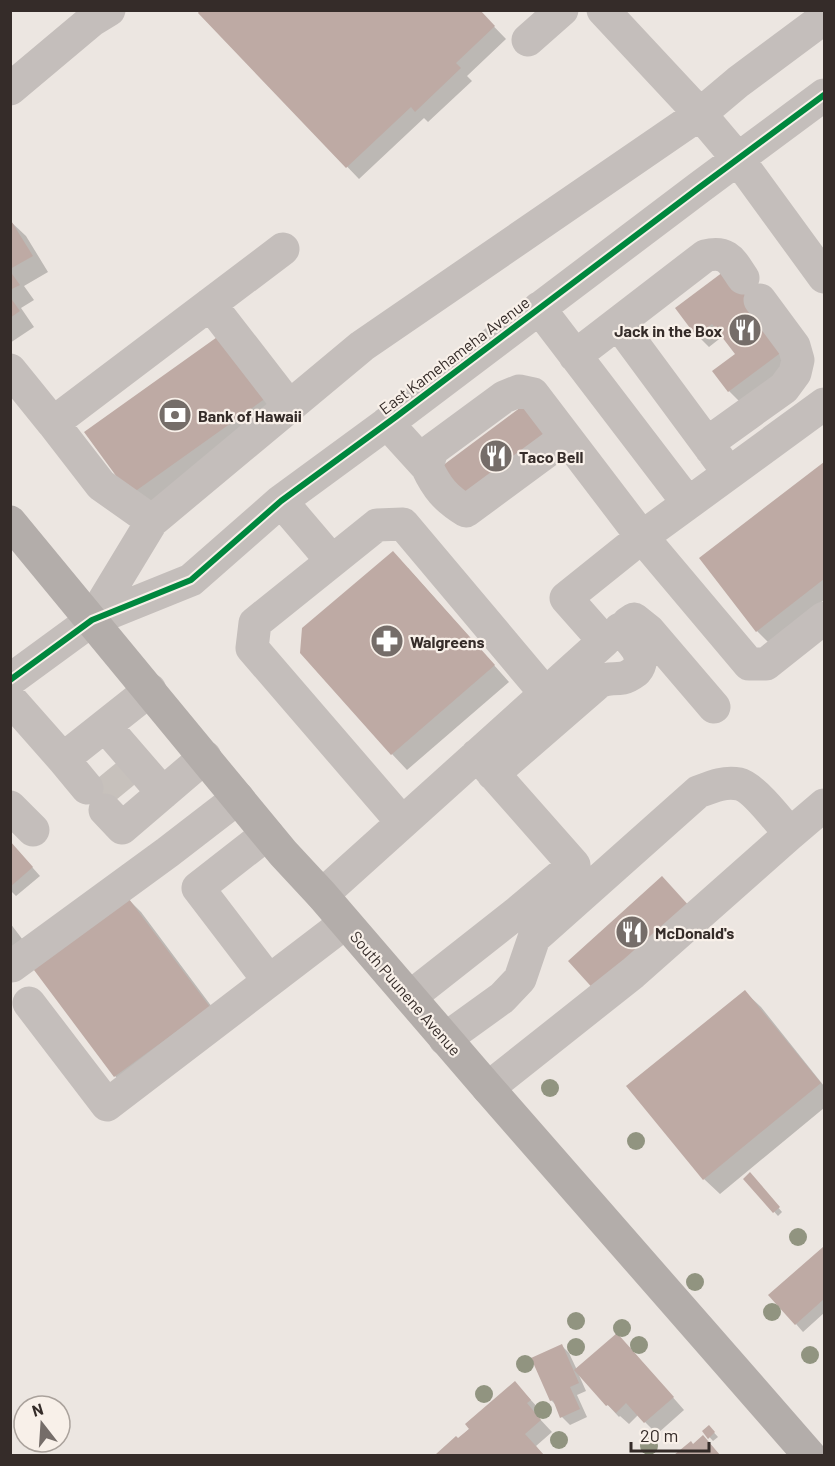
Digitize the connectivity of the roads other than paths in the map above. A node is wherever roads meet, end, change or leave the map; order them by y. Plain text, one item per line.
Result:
1 (109, 10) edge
2 (562, 10) edge
3 (603, 10) edge
4 (825, 18) edge
5 (528, 40) dead end
6 (10, 89) edge
7 (825, 94) edge
8 (700, 114) junction
9 (738, 159) junction
10 (283, 249) dead end
11 (825, 277) edge
12 (210, 304) junction
13 (539, 308) junction
14 (618, 323) junction
15 (575, 356) junction
16 (10, 370) edge
17 (825, 404) edge
18 (289, 406) junction
19 (53, 423) junction
20 (387, 423) junction
21 (565, 438) junction
22 (720, 461) junction
23 (427, 467) junction
24 (280, 501) junction
25 (688, 504) junction
26 (152, 521) junction
27 (10, 522) edge
28 (642, 537) junction
29 (332, 561) junction
30 (825, 618) edge
31 (92, 620) junction
32 (612, 635) junction
33 (10, 680) edge
34 (150, 690) junction
35 (546, 694) junction
36 (10, 699) edge
37 (714, 707) dead end
38 (105, 726) junction
39 (71, 753) junction
40 (205, 757) junction
41 (485, 765) junction
42 (163, 794) junction
43 (111, 796) junction
44 (238, 798) junction
45 (825, 805) edge
46 (10, 807) edge
47 (402, 822) junction
48 (33, 830) dead end
49 (267, 834) junction
50 (790, 834) junction
51 (168, 852) junction
52 (322, 895) junction
53 (345, 922) junction
54 (12, 966) edge
55 (269, 981) junction
56 (410, 997) junction
57 (29, 1003) dead end
58 (446, 1039) junction
59 (488, 1088) junction
60 (810, 1455) edge

1 - 6 street
2 - 5 street
3 - 8 street
4 - 8 street
7 - 9 street, East Kamehameha Avenue
8 - 9 street
8 - 18 street
9 - 11 street
9 - 13 street, East Kamehameha Avenue
10 - 12 street
12 - 18 street
12 - 19 street
13 - 15 street
13 - 20 street, East Kamehameha Avenue
14 - 15 street
14 - 22 street
14 - 22 street
15 - 25 street
16 - 19 street
17 - 22 street
18 - 26 street
19 - 26 street
20 - 23 street
20 - 24 street, East Kamehameha Avenue
21 - 23 street
21 - 23 street
21 - 28 street
22 - 25 street
24 - 29 street
24 - 31 street, East Kamehameha Avenue
25 - 28 street
26 - 31 street
27 - 31 main road, South Puunene Avenue
28 - 30 street
28 - 32 street
29 - 35 street
29 - 47 street
31 - 33 street
31 - 34 main road, South Puunene Avenue
32 - 35 street
32 - 37 street
32 - 41 street
34 - 38 street
34 - 40 main road, South Puunene Avenue
35 - 41 street
36 - 39 street
38 - 39 street
38 - 42 street
39 - 43 street
40 - 42 street
40 - 44 main road, South Puunene Avenue
41 - 47 street
41 - 56 street
42 - 43 street
43 - 51 street
44 - 49 main road, South Puunene Avenue
44 - 51 street
45 - 50 street
46 - 48 street
47 - 52 street
49 - 52 main road, South Puunene Avenue
49 - 55 street
50 - 58 street
50 - 59 street
51 - 54 street
52 - 53 main road, South Puunene Avenue
53 - 55 street
53 - 56 main road, South Puunene Avenue
55 - 57 street
56 - 58 main road, South Puunene Avenue
58 - 59 main road, South Puunene Avenue
59 - 60 main road, South Puunene Avenue

